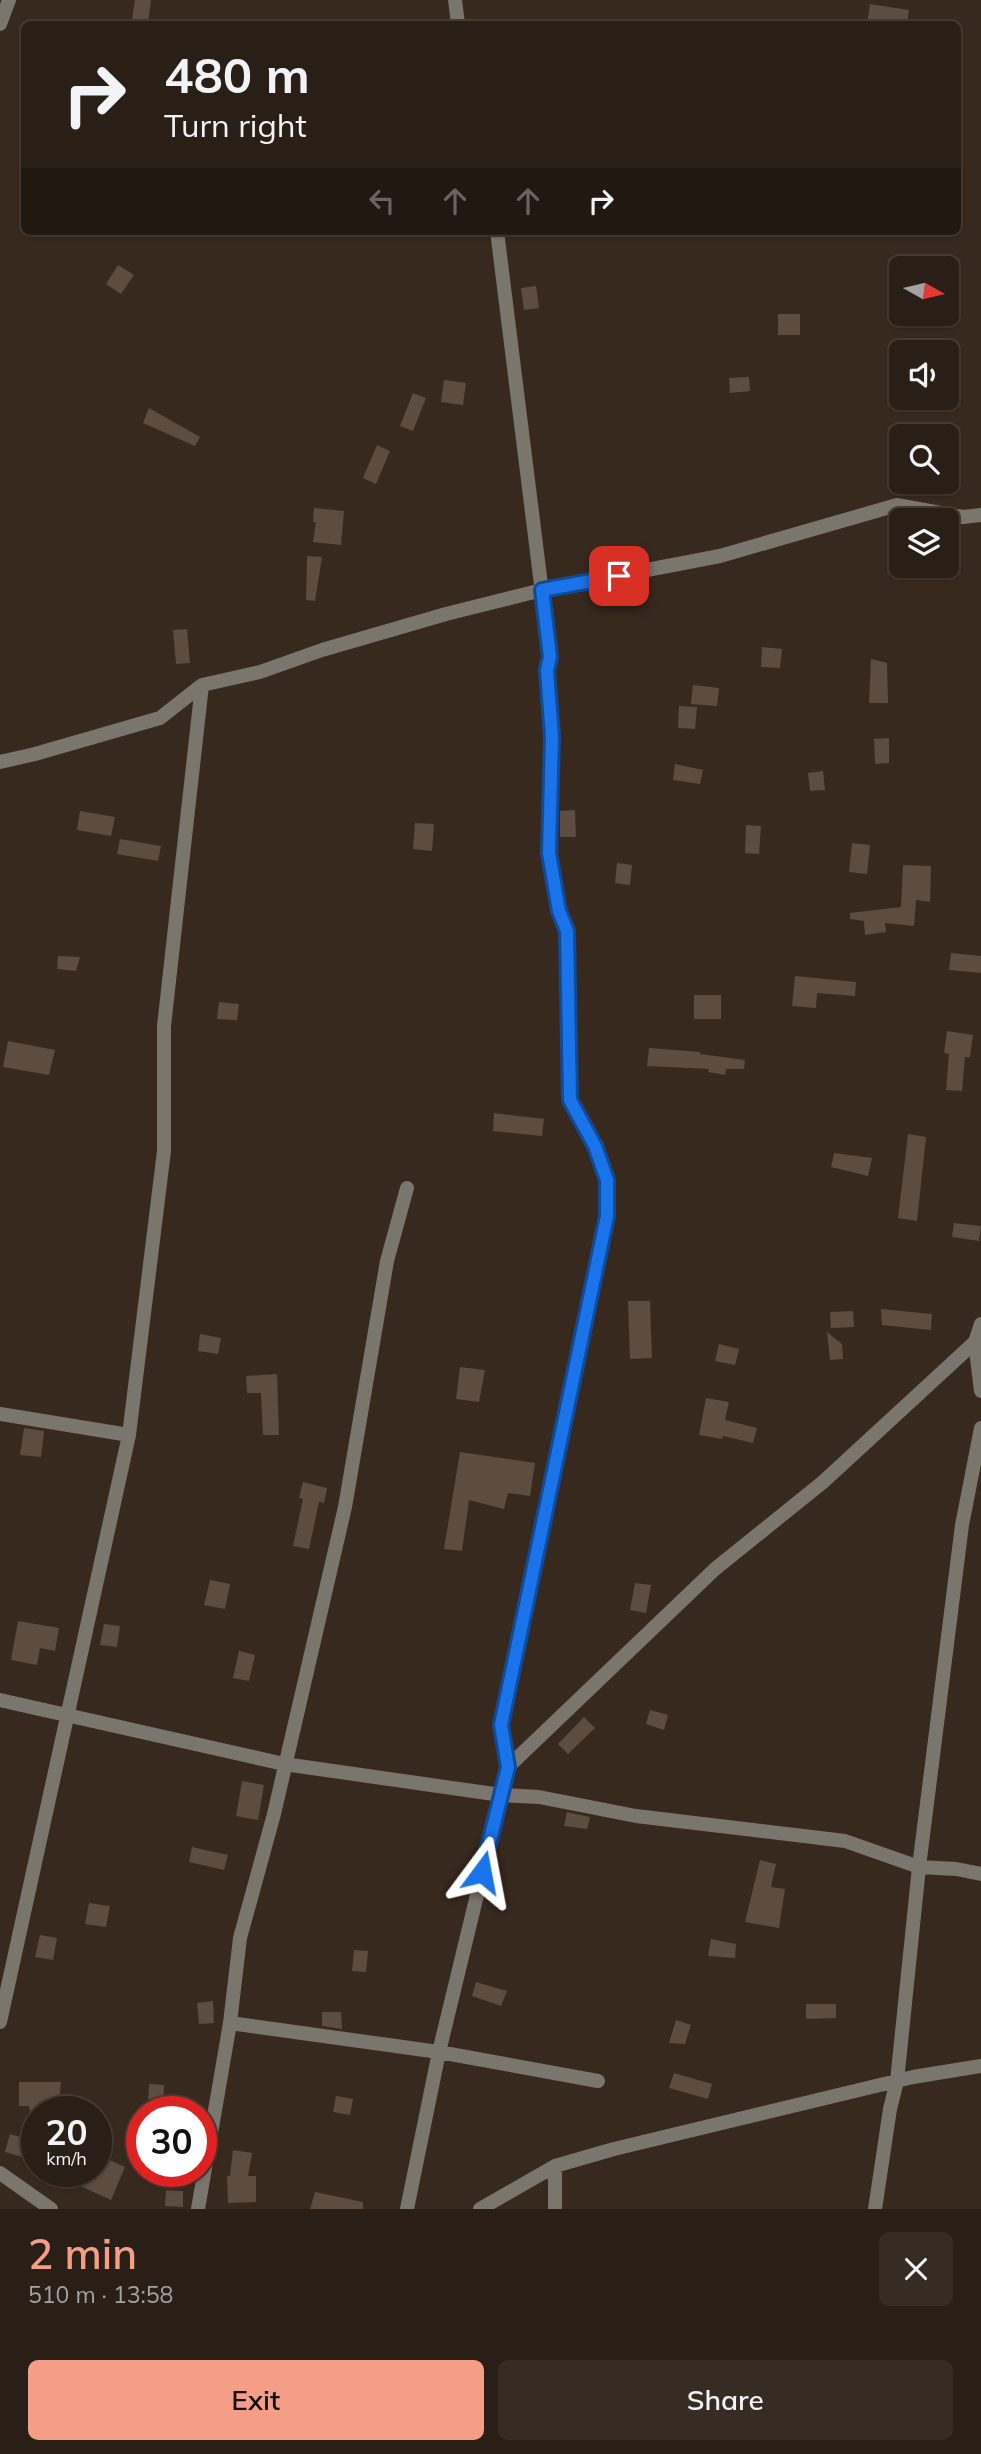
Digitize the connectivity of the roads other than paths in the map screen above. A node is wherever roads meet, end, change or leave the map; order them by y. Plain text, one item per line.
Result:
1 (9, 0) edge
2 (455, 0) edge
3 (458, 21) edge
4 (0, 24) edge
5 (498, 235) edge
6 (981, 515) edge
7 (542, 590) junction
8 (202, 685) junction
9 (0, 762) edge
10 (407, 1188) dead end
11 (981, 1324) edge
12 (975, 1342) junction
13 (981, 1391) edge
14 (0, 1414) edge
15 (981, 1428) edge
16 (129, 1435) junction
17 (0, 1700) edge
18 (67, 1715) junction
19 (284, 1764) junction
20 (508, 1767) junction
21 (501, 1795) junction
22 (919, 1867) junction
23 (981, 1874) edge
24 (0, 2022) edge
25 (230, 2023) junction
26 (439, 2052) junction
27 (981, 2066) edge
28 (598, 2081) dead end
29 (897, 2081) junction
30 (555, 2166) junction
31 (0, 2173) edge
32 (51, 2209) edge
33 (198, 2209) edge
34 (407, 2209) edge
35 (480, 2209) edge
36 (555, 2209) edge
37 (876, 2209) edge

1 - 4 street
2 - 3 street
5 - 7 street
6 - 7 street
7 - 8 street
7 - 20 street
8 - 9 street
8 - 16 street
10 - 19 street
11 - 12 street
12 - 13 street
12 - 20 street
14 - 16 street
15 - 22 street
16 - 18 street
17 - 18 street
18 - 19 street
18 - 24 street
19 - 21 street
19 - 25 street
20 - 21 street
21 - 22 street
21 - 26 street
22 - 23 street
22 - 29 street
25 - 26 street
25 - 33 street
26 - 28 street
26 - 34 street
27 - 29 street
29 - 30 street
29 - 37 street
30 - 35 street
30 - 36 street
31 - 32 street

